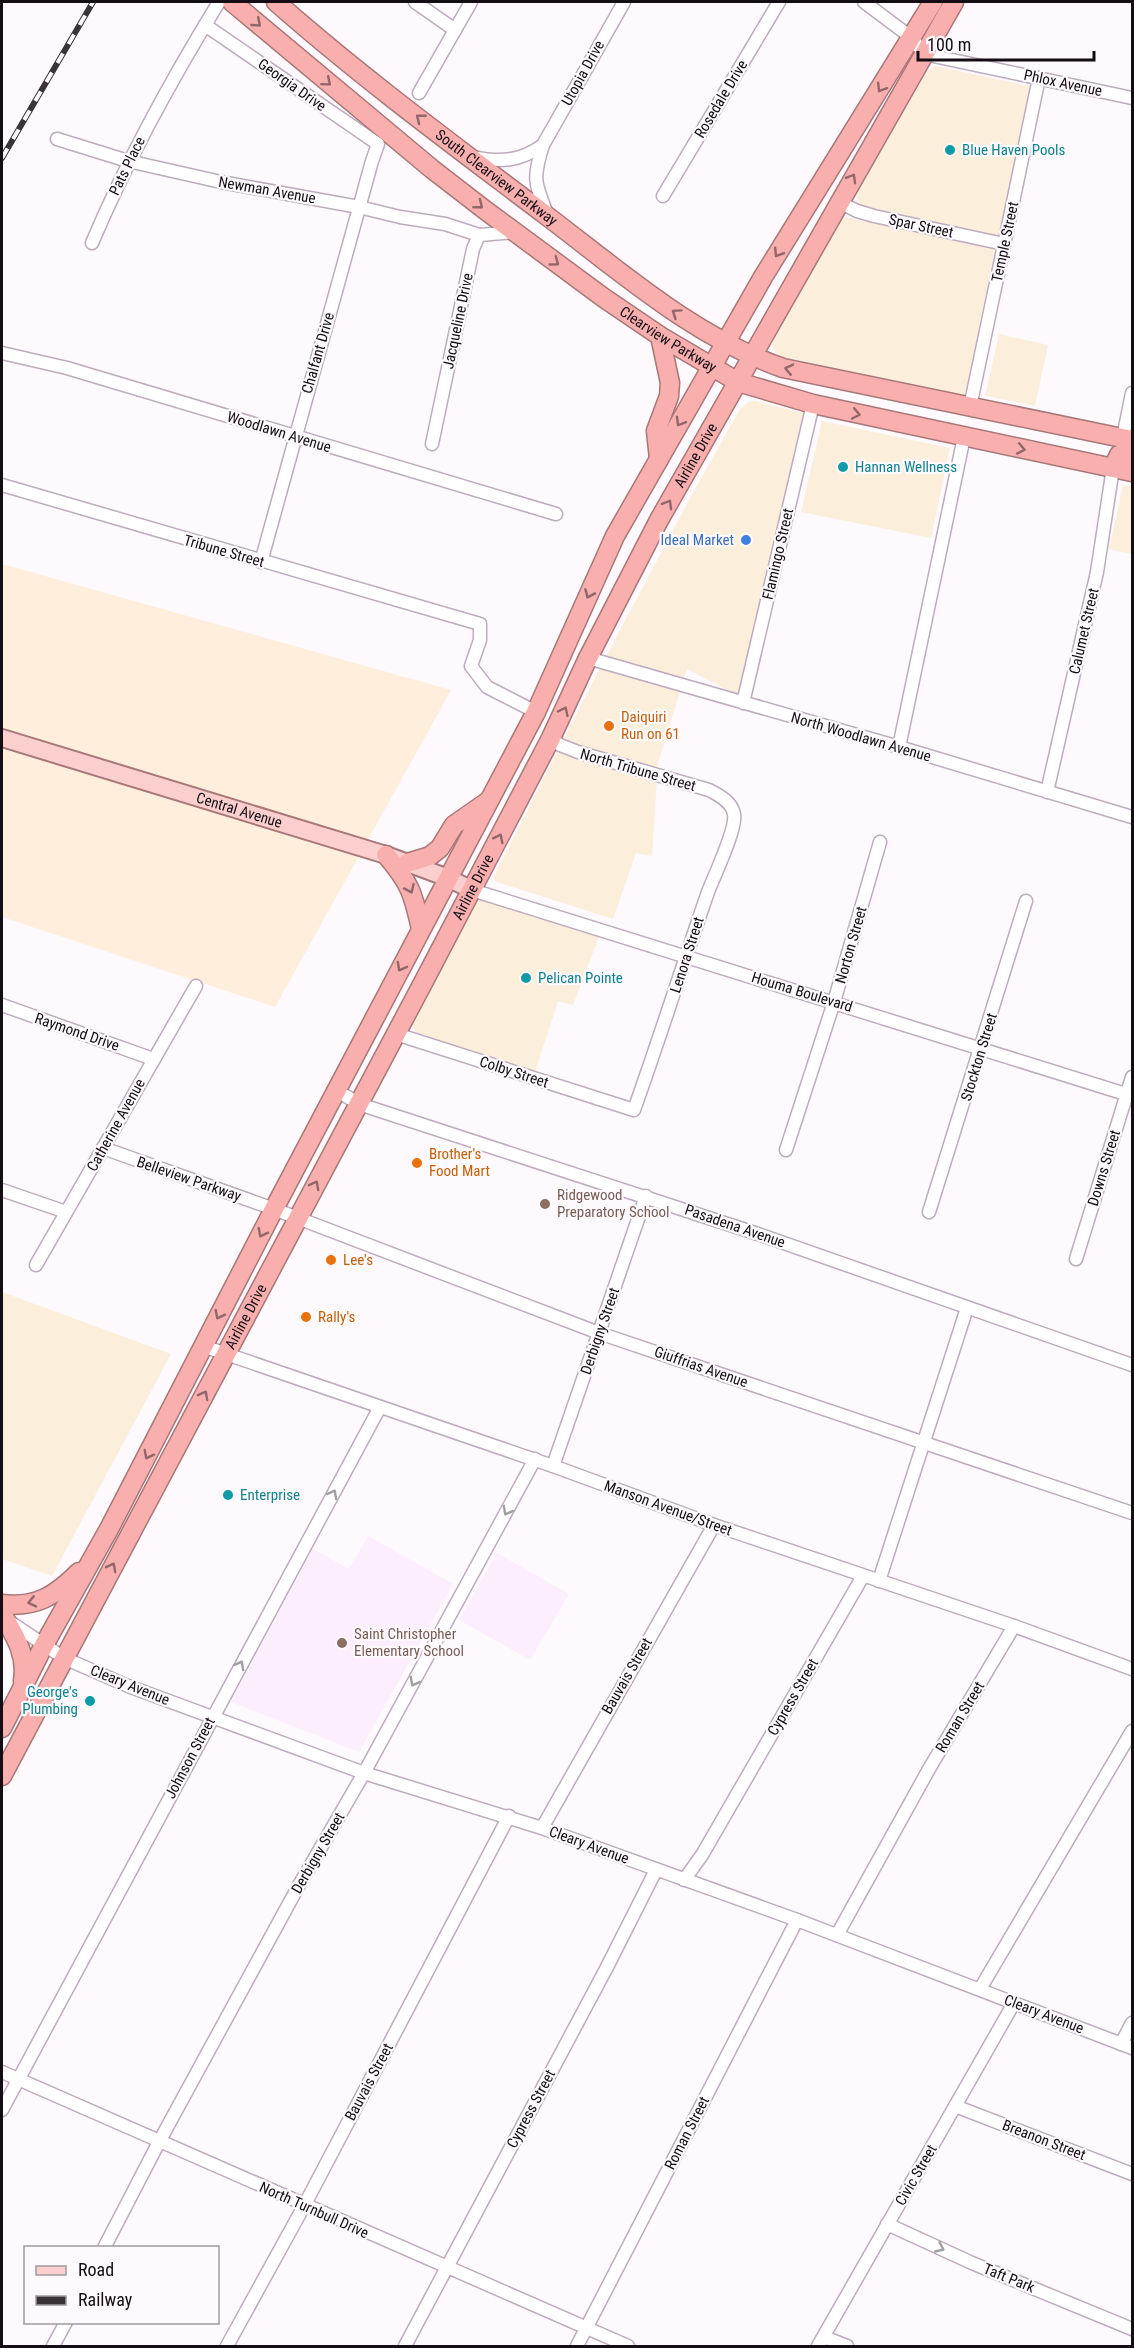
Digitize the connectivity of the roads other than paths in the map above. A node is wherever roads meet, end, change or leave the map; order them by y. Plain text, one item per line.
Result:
1 (219, 2) edge
2 (232, 2) edge
3 (276, 2) edge
4 (415, 2) edge
5 (471, 2) edge
6 (624, 2) edge
7 (779, 2) edge
8 (864, 2) edge
9 (933, 2) edge
10 (954, 2) edge
11 (205, 25) junction
12 (454, 30) junction
13 (912, 38) junction
14 (924, 54) junction
15 (1039, 78) junction
16 (419, 93) dead end
17 (1132, 98) edge
18 (57, 139) dead end
19 (378, 144) joint
20 (543, 145) junction
21 (467, 155) junction
22 (128, 161) junction
23 (663, 196) dead end
24 (839, 202) junction
25 (359, 207) junction
26 (549, 217) junction
27 (514, 232) junction
28 (479, 235) junction
29 (92, 243) dead end
30 (1004, 244) junction
31 (660, 336) junction
32 (726, 343) junction
33 (2, 353) edge
34 (753, 358) junction
35 (711, 368) junction
36 (738, 382) junction
37 (1132, 393) edge
38 (813, 404) junction
39 (970, 407) junction
40 (294, 437) junction
41 (964, 437) junction
42 (432, 444) dead end
43 (1129, 444) edge
44 (659, 459) junction
45 (1113, 468) junction
46 (1132, 472) edge
47 (2, 485) edge
48 (556, 514) dead end
49 (261, 562) junction
50 (574, 627) junction
51 (585, 666) junction
52 (743, 704) junction
53 (536, 712) junction
54 (2, 738) edge
55 (551, 738) junction
56 (899, 747) junction
57 (1047, 792) junction
58 (489, 801) junction
59 (726, 801) joint
60 (1132, 817) edge
61 (880, 842) dead end
62 (386, 855) junction
63 (407, 863) junction
64 (448, 878) junction
65 (472, 890) junction
66 (1026, 901) dead end
67 (421, 929) junction
68 (688, 957) junction
69 (196, 986) dead end
70 (834, 1002) junction
71 (2, 1005) edge
72 (396, 1034) junction
73 (982, 1048) junction
74 (153, 1059) junction
75 (1132, 1077) edge
76 (336, 1090) junction
77 (1130, 1096) edge
78 (359, 1104) junction
79 (633, 1111) joint
80 (103, 1148) junction
81 (786, 1150) dead end
82 (2, 1190) edge
83 (646, 1196) junction
84 (274, 1209) junction
85 (66, 1212) junction
86 (929, 1212) dead end
87 (297, 1218) junction
88 (1076, 1259) dead end
89 (36, 1264) dead end
90 (967, 1308) junction
91 (599, 1333) junction
92 (203, 1347) junction
93 (225, 1354) junction
94 (1132, 1365) edge
95 (380, 1407) junction
96 (924, 1442) junction
97 (535, 1459) junction
98 (554, 1466) junction
99 (1132, 1514) edge
100 (714, 1525) junction
101 (91, 1561) junction
102 (863, 1576) junction
103 (879, 1581) junction
104 (3, 1613) edge
105 (1014, 1626) junction
106 (44, 1645) junction
107 (64, 1658) junction
108 (1132, 1669) edge
109 (22, 1687) junction
110 (212, 1717) junction
111 (2, 1728) edge
112 (1132, 1731) edge
113 (364, 1773) junction
114 (2, 1776) edge
115 (509, 1816) junction
116 (542, 1828) junction
117 (656, 1870) junction
118 (684, 1880) junction
119 (797, 1920) junction
120 (837, 1935) junction
121 (980, 1989) junction
122 (1014, 2003) junction
123 (1132, 2023) edge
124 (1126, 2046) edge
125 (2, 2072) edge
126 (18, 2079) junction
127 (955, 2106) junction
128 (2, 2110) edge
129 (159, 2142) junction
130 (1132, 2174) edge
131 (304, 2206) junction
132 (887, 2224) junction
133 (106, 2246) edge
134 (447, 2268) junction
135 (65, 2324) edge
136 (586, 2329) junction
137 (1132, 2329) edge
138 (821, 2342) edge
139 (53, 2346) edge
140 (227, 2346) edge
141 (405, 2346) edge
142 (577, 2346) edge
143 (628, 2346) edge
144 (848, 2346) edge

1 - 11 street, Pats Place
2 -> 27 highway, Clearview Parkway
21 -> 3 highway, South Clearview Parkway
4 - 12 street
5 - 12 street
6 - 20 street, Utopia Drive
7 - 23 street, Rosedale Drive
8 - 13 street
9 - 13 highway, Airline Drive
10 - 14 highway, Airline Drive
11 - 19 street, Georgia Drive
11 - 22 street, Pats Place
12 - 16 street
13 - 14 street
13 -> 32 highway, Airline Drive
14 - 15 street, Phlox Avenue
24 -> 14 highway, Airline Drive
15 - 17 street, Phlox Avenue
15 - 30 street, Temple Street
18 - 22 street, Newman Avenue
19 - 25 street, Chalfant Drive
20 - 21 street
20 - 26 street, Utopia Drive
21 - 26 highway, South Clearview Parkway
22 - 25 street, Newman Avenue
22 - 29 street, Pats Place
24 - 30 street, Spar Street
24 - 34 highway, Airline Drive
25 - 28 street, Newman Avenue
25 - 40 street, Chalfant Drive
32 -> 26 highway, South Clearview Parkway
27 - 28 street
27 -> 31 highway, Clearview Parkway
28 - 42 street, Jacqueline Drive
30 - 39 street, Temple Street
31 - 35 highway, Clearview Parkway
31 - 44 highway
32 - 34 highway, Clearview Parkway
32 - 35 highway, Airline Drive
33 - 40 street, Woodlawn Avenue
34 - 36 highway, Airline Drive
39 -> 34 highway, Clearview Parkway
35 - 36 highway, Clearview Parkway
35 -> 44 highway, Airline Drive
36 - 38 highway, Clearview Parkway
51 -> 36 highway, Airline Drive
37 - 43 street
38 -> 41 highway, Clearview Parkway
38 - 52 street, Flamingo Street
39 - 43 highway, Clearview Parkway
40 - 48 street, Woodlawn Avenue
40 - 49 street, Chalfant Drive
41 -> 45 highway, Clearview Parkway
41 - 56 street
43 - 45 highway
44 -> 50 highway, Airline Drive
45 - 46 highway, Clearview Parkway
45 - 57 street, Calumet Street
47 - 49 street, Tribune Street
49 - 53 street, Tribune Street
50 - 51 highway
50 - 53 highway, Airline Drive
51 - 52 street, North Woodlawn Avenue
55 -> 51 highway, Airline Drive
52 - 56 street, North Woodlawn Avenue
53 - 58 highway, Airline Drive
54 - 62 main road, Central Avenue
55 - 59 street, North Tribune Street
65 -> 55 highway, Airline Drive
56 - 57 street, North Woodlawn Avenue
57 - 60 street, North Woodlawn Avenue
58 - 63 highway
58 - 64 highway, Airline Drive
59 - 68 street, Lenora Street
61 - 70 street, Norton Street
62 - 63 main road, Central Avenue
62 -> 67 highway
63 - 64 main road, Central Avenue
64 - 65 main road, Central Avenue
64 - 67 highway, Airline Drive
65 - 68 street, Houma Boulevard
65 - 72 highway, Airline Drive
66 - 73 street, Stockton Street
67 -> 76 highway, Airline Drive
68 - 70 street, Houma Boulevard
68 - 79 street, Lenora Street
69 - 74 street, Catherine Avenue
70 - 73 street, Houma Boulevard
70 - 81 street, Norton Street
71 - 74 street, Raymond Drive
72 - 78 highway, Airline Drive
72 - 79 street, Colby Street
73 - 77 street, Houma Boulevard
73 - 86 street, Stockton Street
74 - 80 street, Catherine Avenue
75 - 77 street, Downs Street
76 - 78 street, Pasadena Avenue
76 - 84 highway, Airline Drive
77 - 88 street, Downs Street
78 - 83 street, Pasadena Avenue
87 -> 78 highway, Airline Drive
80 - 84 street, Belleview Parkway
80 - 85 street, Catherine Avenue
82 - 85 street
83 - 90 street, Pasadena Avenue
83 - 91 street, Derbigny Street
84 - 87 street, Giuffrias Avenue
84 -> 92 highway, Airline Drive
85 - 89 street, Catherine Avenue
87 - 91 street, Giuffrias Avenue
87 - 93 highway, Airline Drive
90 - 94 street, Pasadena Avenue
90 - 96 street
91 - 96 street, Giuffrias Avenue
91 - 98 street, Derbigny Street
92 - 93 street, Manson Avenue/Street
92 -> 101 highway, Airline Drive
93 - 95 street, Manson Avenue/Street
107 -> 93 highway, Airline Drive
95 - 97 street, Manson Avenue/Street
110 -> 95 street, Johnson Street
96 - 99 street, Giuffrias Avenue
96 - 103 street
97 - 98 street, Manson Avenue/Street
97 -> 113 street, Derbigny Street
98 - 100 street, Manson Avenue/Street
100 - 102 street, Manson Avenue/Street
100 - 116 street, Bauvais Street
101 -> 104 highway
101 - 106 highway, Airline Drive
102 - 103 street, Manson Avenue/Street
102 - 118 street, Cypress Street
103 - 105 street, Manson Avenue/Street
104 - 106 street, Cleary Avenue
104 - 109 highway
105 - 108 street, Manson Avenue/Street
105 - 120 street, Roman Street
106 - 107 street, Cleary Avenue
106 - 109 highway, Airline Drive
107 - 110 street, Cleary Avenue
107 - 114 highway, Airline Drive
109 - 111 highway, Airline Drive
110 - 113 street, Cleary Avenue
110 - 126 street, Johnson Street
112 - 121 street
113 - 115 street, Cleary Avenue
113 - 129 street, Derbigny Street
115 - 116 street, Cleary Avenue
115 - 131 street, Bauvais Street
116 - 117 street, Cleary Avenue
117 - 118 street, Cleary Avenue
117 - 134 street, Cypress Street
118 - 119 street, Cleary Avenue
119 - 120 street, Cleary Avenue
119 - 136 street, Roman Street
120 - 121 street, Cleary Avenue
121 - 122 street, Cleary Avenue
122 - 124 street, Cleary Avenue
122 - 127 street, Civic Street
123 - 124 street
125 - 126 street, North Turnbull Drive
126 - 128 street, Johnson Street
126 - 129 street, North Turnbull Drive
127 - 130 street, Breanon Street
127 - 132 street, Civic Street
129 - 131 street, North Turnbull Drive
129 - 133 street, Derbigny Street
131 - 134 street, North Turnbull Drive
131 - 140 street, Bauvais Street
132 -> 137 street, Taft Park
132 - 138 street, Civic Street
134 - 136 street, North Turnbull Drive
134 - 141 street, Cypress Street
135 - 139 street
136 - 142 street, Roman Street
136 - 143 street, North Turnbull Drive
138 - 144 street

